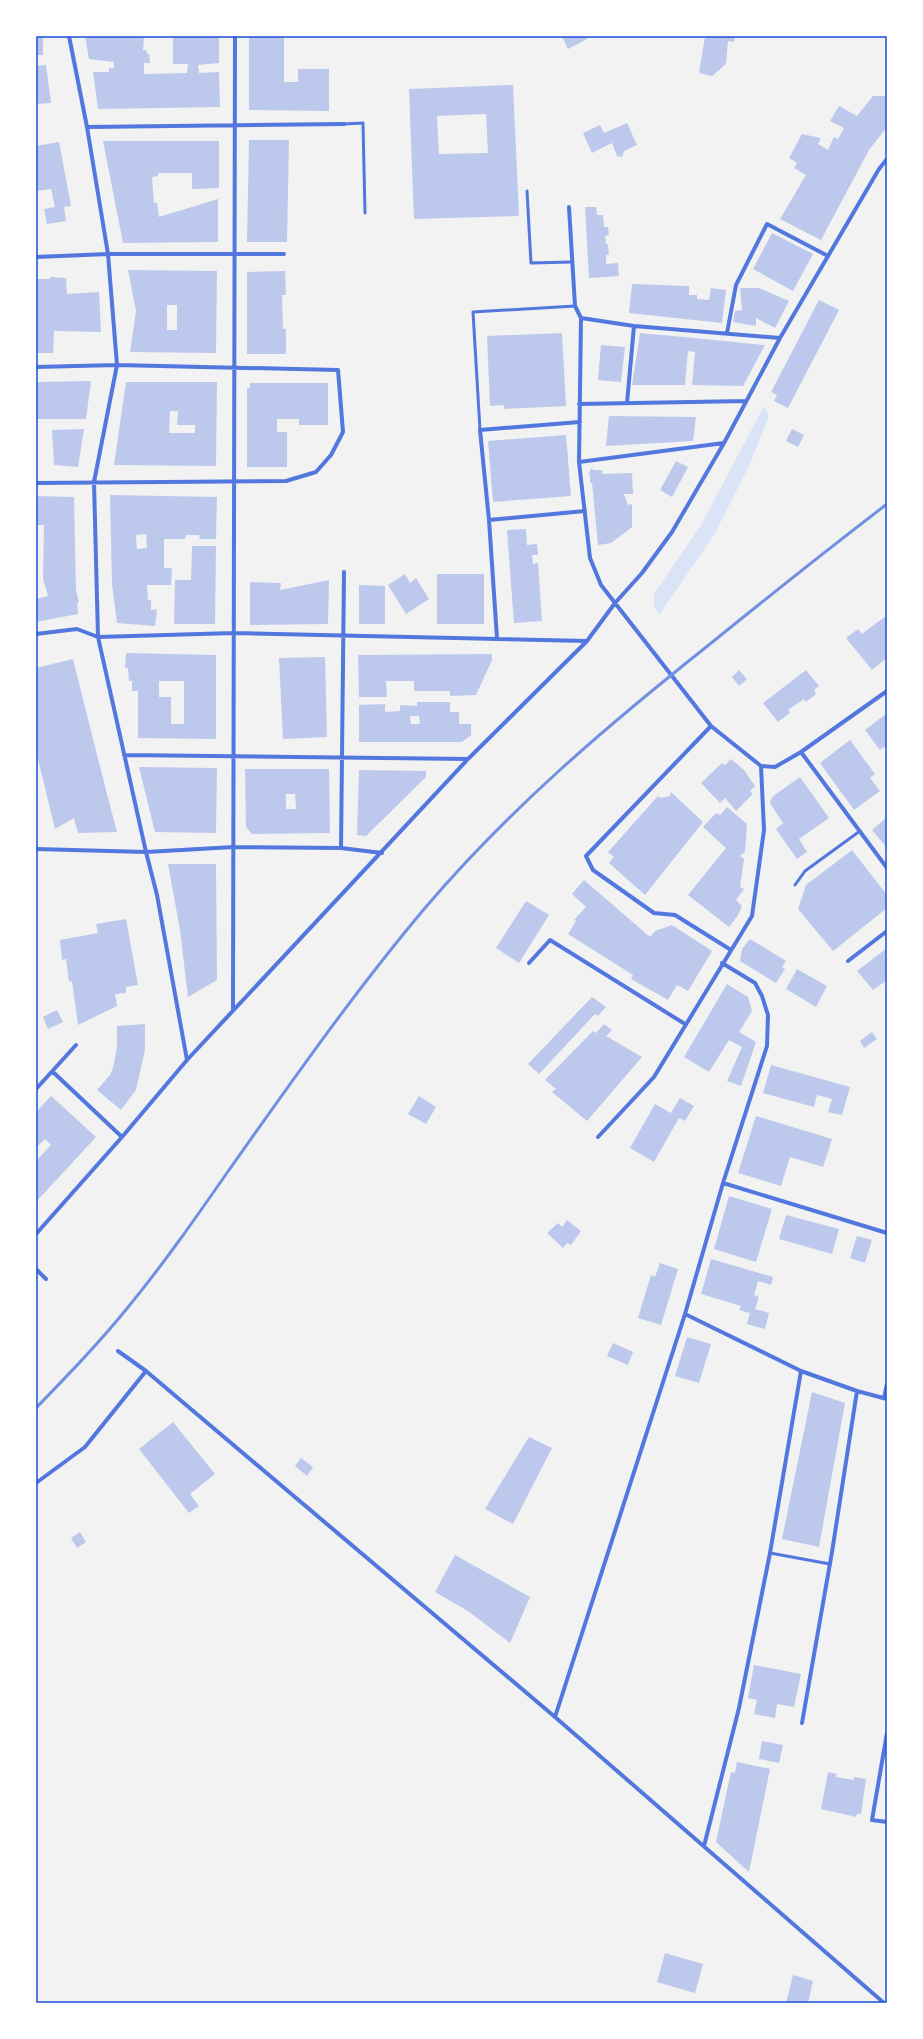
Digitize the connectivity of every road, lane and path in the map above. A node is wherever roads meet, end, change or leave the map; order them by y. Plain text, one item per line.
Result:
1 (69, 36) edge
2 (235, 36) edge
3 (235, 124) junction
4 (344, 124) joint
5 (87, 127) junction
6 (887, 159) edge
7 (527, 191) dead end
8 (569, 207) dead end
9 (365, 213) dead end
10 (108, 254) junction
11 (234, 254) junction
12 (284, 254) dead end
13 (828, 256) junction
14 (36, 257) edge
15 (572, 262) junction
16 (575, 306) junction
17 (581, 318) junction
18 (634, 326) junction
19 (727, 333) junction
20 (780, 338) junction
21 (117, 365) junction
22 (36, 366) edge
23 (234, 368) junction
24 (746, 401) junction
25 (627, 403) junction
26 (580, 404) junction
27 (580, 422) junction
28 (480, 430) junction
29 (724, 444) junction
30 (579, 462) junction
31 (234, 480) junction
32 (94, 482) junction
33 (36, 483) edge
34 (586, 511) junction
35 (489, 520) junction
36 (344, 572) dead end
37 (615, 603) junction
38 (234, 633) junction
39 (36, 634) edge
40 (344, 635) junction
41 (98, 637) junction
42 (497, 638) junction
43 (587, 641) junction
44 (887, 691) edge
45 (711, 726) junction
46 (801, 752) junction
47 (124, 755) junction
48 (234, 756) junction
49 (342, 758) junction
50 (468, 759) junction
51 (761, 766) junction
52 (860, 831) junction
53 (234, 847) junction
54 (341, 848) junction
55 (36, 849) edge
56 (146, 852) junction
57 (382, 853) junction
58 (887, 868) edge
59 (795, 884) dead end
60 (887, 932) edge
61 (731, 950) junction
62 (848, 961) dead end
63 (529, 963) dead end
64 (722, 963) junction
65 (233, 1009) junction
66 (685, 1024) junction
67 (76, 1045) dead end
68 (187, 1060) junction
69 (53, 1072) junction
70 (36, 1089) edge
71 (122, 1137) junction
72 (598, 1137) dead end
73 (723, 1183) junction
74 (887, 1233) edge
75 (36, 1234) edge
76 (36, 1269) edge
77 (46, 1279) dead end
78 (686, 1314) junction
79 (118, 1351) dead end
80 (146, 1371) junction
81 (801, 1371) junction
82 (887, 1384) edge
83 (857, 1391) junction
84 (885, 1399) edge
85 (36, 1483) edge
86 (770, 1553) junction
87 (830, 1564) junction
88 (555, 1717) junction
89 (802, 1723) dead end
90 (887, 1733) edge
91 (887, 1822) edge
92 (704, 1846) junction
93 (884, 2003) edge

1 - 5 street
2 - 3 street
3 - 4 street
3 - 5 street
3 - 11 street
4 - 9 lane
5 - 10 street
6 - 13 street
7 - 15 lane
8 - 15 street
10 - 11 street
10 - 14 street
10 - 21 street
11 - 12 street
11 - 23 street
13 - 19 street
13 - 20 street
15 - 16 street
16 - 17 street
16 - 28 lane
17 - 18 street
17 - 26 street
18 - 19 street
18 - 25 street
19 - 20 street
20 - 24 street
21 - 22 street
21 - 23 street
21 - 32 street
23 - 31 street
23 - 31 street
24 - 25 street
24 - 29 street
25 - 26 street
26 - 27 street
27 - 28 street
27 - 30 street
28 - 35 street
29 - 30 street
29 - 37 street
30 - 34 street
31 - 32 street
31 - 38 street
32 - 33 street
32 - 41 street
34 - 35 street
34 - 37 street
35 - 42 street
36 - 40 street
37 - 43 street
37 - 45 street
38 - 40 street
38 - 41 street
38 - 48 street
39 - 41 street
40 - 42 street
40 - 49 street
41 - 47 street
42 - 43 street
43 - 50 street
44 - 46 street
45 - 51 street
45 - 61 street
46 - 51 street
46 - 52 street
47 - 48 street
47 - 56 street
48 - 49 street
48 - 53 street
49 - 50 street
49 - 54 street
50 - 57 street
51 - 61 street
52 - 58 street
52 - 59 lane
53 - 54 street
53 - 56 street
53 - 65 street
54 - 57 street
55 - 56 street
56 - 68 street
57 - 65 street
60 - 62 street
61 - 64 street
63 - 66 street
64 - 66 street
64 - 73 street
65 - 68 street
66 - 72 street
67 - 69 street
68 - 71 street
69 - 70 street
69 - 71 street
71 - 75 street
73 - 74 street
73 - 78 street
76 - 77 street
78 - 81 street
78 - 88 street
79 - 80 street
80 - 85 street
80 - 88 street
81 - 83 street
81 - 86 street
82 - 84 street
83 - 84 street
83 - 87 street
86 - 87 lane
86 - 92 street
87 - 89 street
88 - 92 street
90 - 91 street
92 - 93 street

